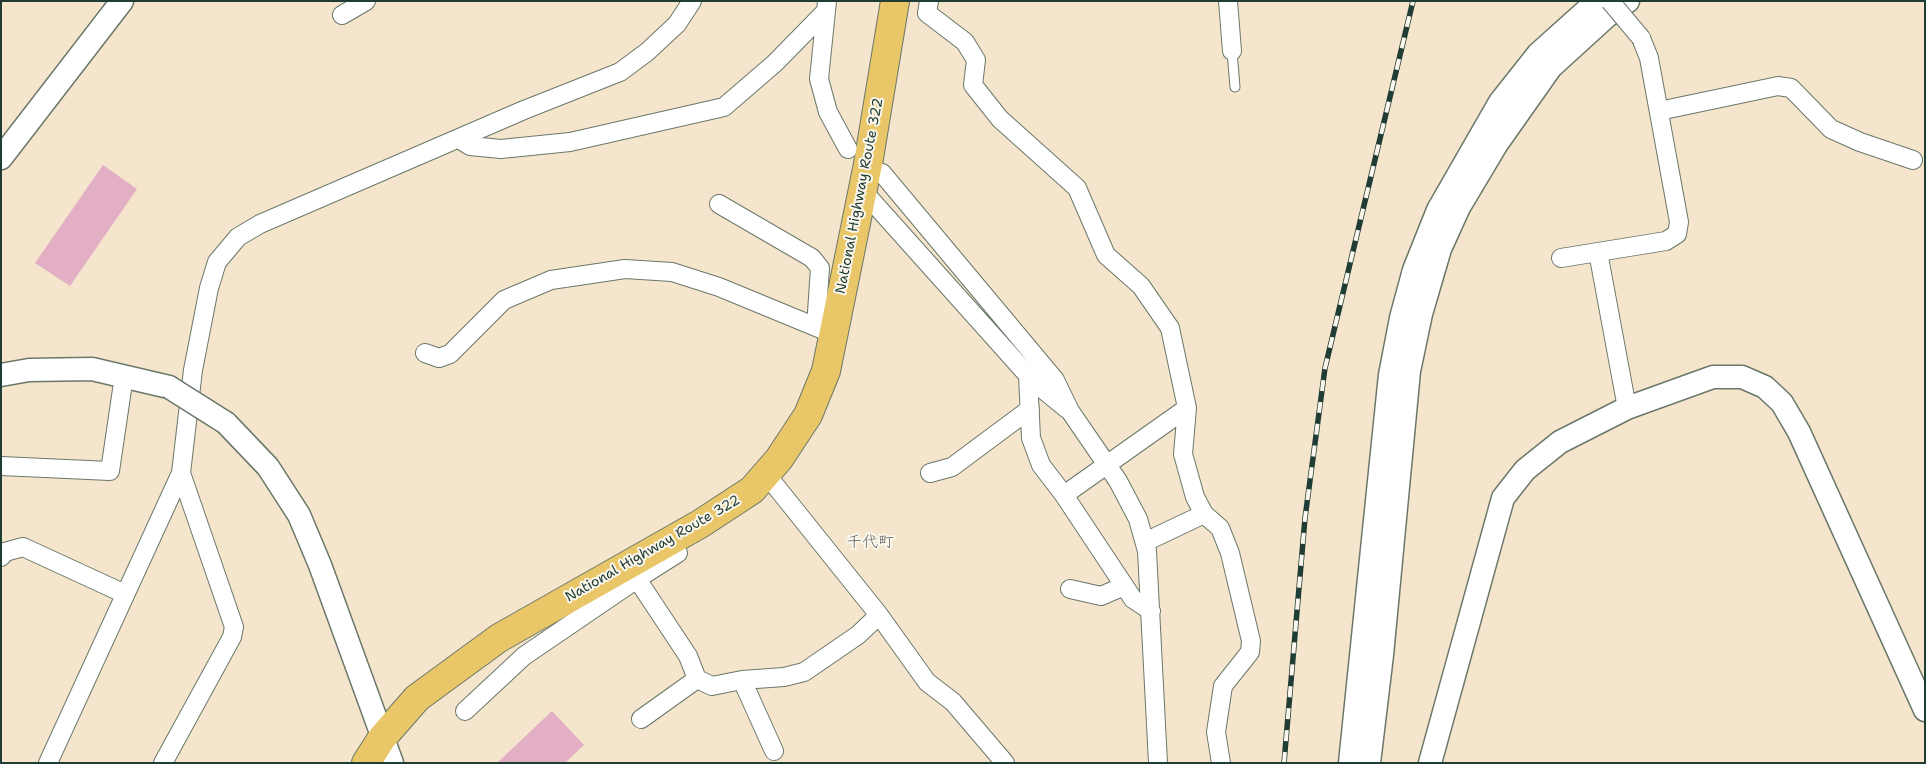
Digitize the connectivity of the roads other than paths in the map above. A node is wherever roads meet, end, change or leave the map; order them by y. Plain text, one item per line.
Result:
1 (122, 1) edge
2 (366, 1) edge
3 (895, 1) edge
4 (929, 1) edge
5 (1228, 1) edge
6 (1597, 1) edge
7 (1610, 1) edge
8 (1628, 1) edge
9 (690, 2) edge
10 (826, 7) edge
11 (342, 15) dead end
12 (1232, 51) joint
13 (1235, 87) dead end
14 (1659, 111) junction
15 (459, 139) junction
16 (848, 149) dead end
17 (1, 158) edge
18 (1913, 160) dead end
19 (872, 182) junction
20 (719, 204) dead end
21 (1598, 252) junction
22 (1561, 258) dead end
23 (824, 330) junction
24 (425, 353) dead end
25 (1, 375) edge
26 (124, 376) junction
27 (1028, 376) junction
28 (1187, 408) junction
29 (1627, 408) junction
30 (1030, 410) junction
31 (1070, 411) junction
32 (1391, 460) junction
33 (1106, 464) junction
34 (1, 466) edge
35 (181, 473) junction
36 (766, 474) junction
37 (930, 474) dead end
38 (1064, 494) junction
39 (1204, 514) junction
40 (1, 537) edge
41 (670, 542) junction
42 (1145, 542) junction
43 (23, 547) junction
44 (1, 557) edge
45 (637, 579) junction
46 (1124, 586) junction
47 (1070, 589) dead end
48 (125, 594) junction
49 (1151, 611) junction
50 (879, 615) junction
51 (697, 678) junction
52 (742, 680) junction
53 (1925, 710) edge
54 (465, 711) dead end
55 (641, 719) dead end
56 (387, 751) edge
57 (774, 751) dead end
58 (48, 763) edge
59 (163, 763) edge
60 (366, 763) edge
61 (1006, 763) edge
62 (1158, 763) edge
63 (1221, 763) edge
64 (1350, 763) edge
65 (1369, 763) edge
66 (1430, 763) edge

1 - 17 street
2 - 11 street
3 - 19 highway, National Highway Route 322
4 - 28 street
5 - 12 street
6 - 32 street
7 - 14 street, bridge
8 - 32 street
9 - 15 street
10 - 15 street
10 - 16 street
12 - 13 lane
14 - 18 street
14 - 21 street
15 - 35 street
19 - 23 highway, National Highway Route 322
19 - 27 street
19 - 31 street
20 - 23 street
21 - 22 street
21 - 29 street
23 - 24 street
23 - 36 highway, National Highway Route 322
25 - 26 street
26 - 34 street
26 - 56 street, bridge
27 - 30 street
27 - 31 street
28 - 33 street
28 - 39 street
29 - 53 street
29 - 66 street
30 - 37 street
30 - 38 street
31 - 33 street
32 - 64 street
32 - 65 street
33 - 38 street
33 - 42 street
35 - 48 street
35 - 59 street
36 - 41 highway, National Highway Route 322
36 - 50 street
38 - 46 street
39 - 42 street
39 - 63 street
40 - 43 street
41 - 45 street
41 - 56 highway, National Highway Route 322
42 - 49 street
43 - 44 street
43 - 48 street
45 - 51 street
45 - 54 street
46 - 47 street
46 - 49 street
48 - 58 street
49 - 62 street
50 - 52 street
50 - 61 street
51 - 52 street
51 - 55 street
52 - 57 street
56 - 60 highway, National Highway Route 322

